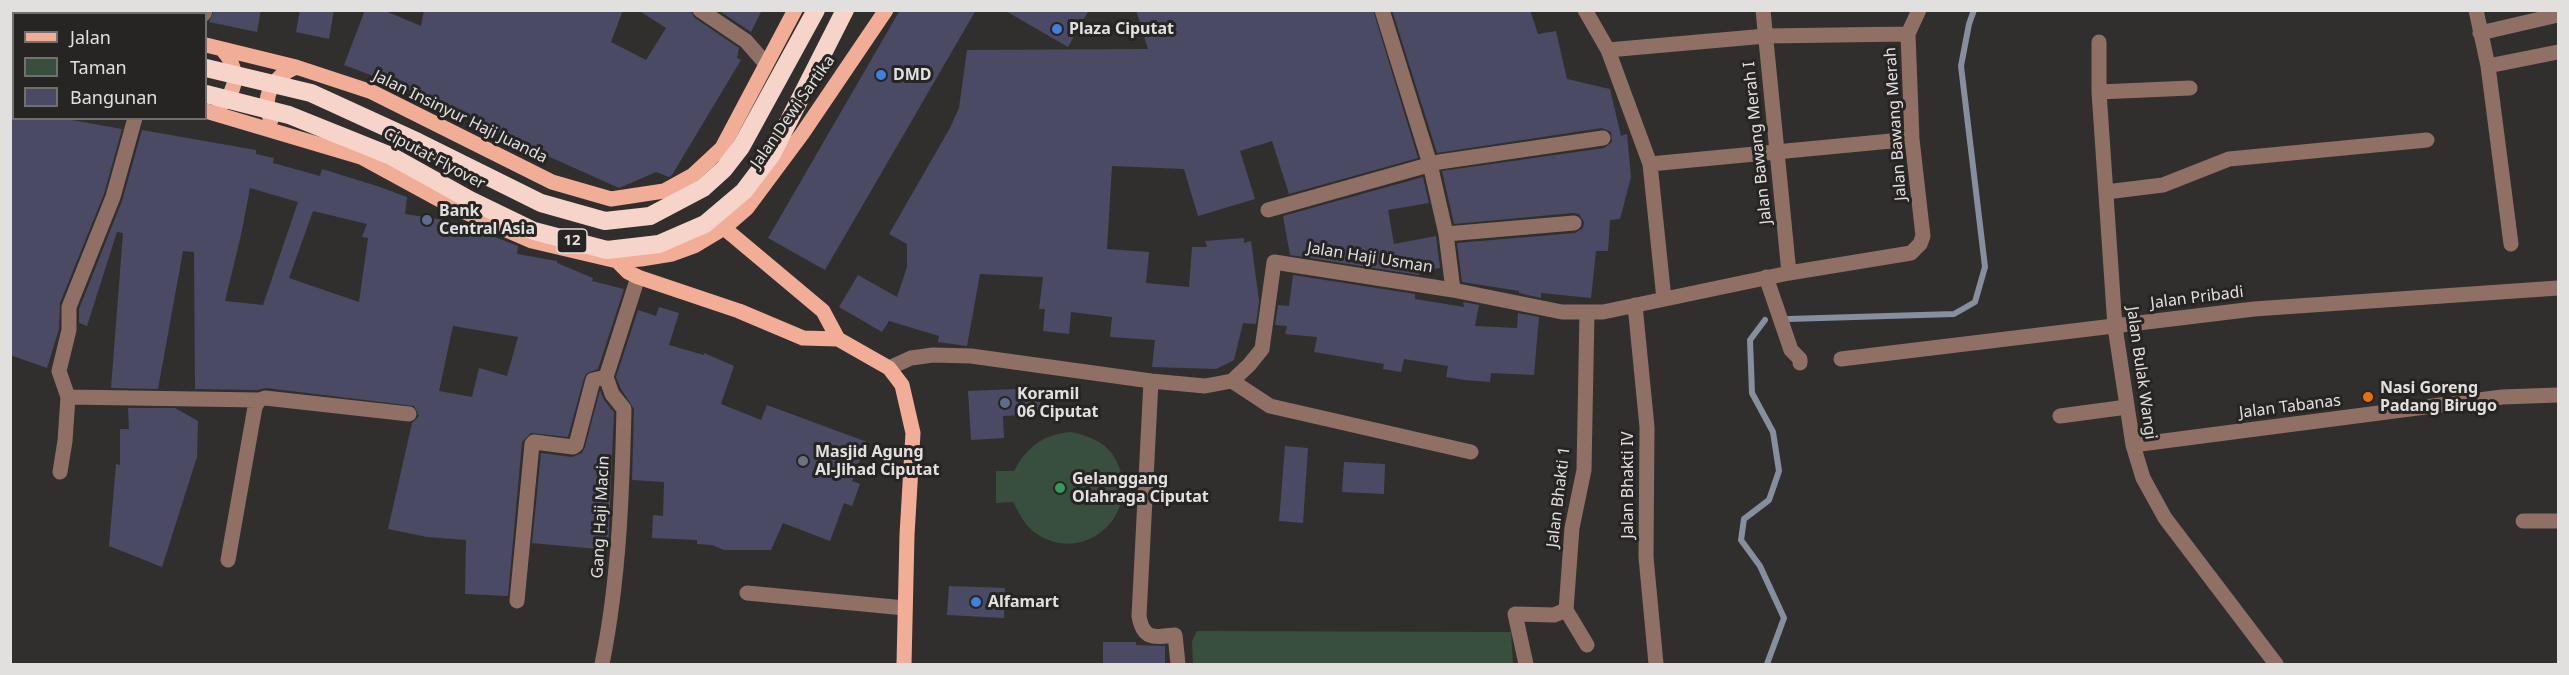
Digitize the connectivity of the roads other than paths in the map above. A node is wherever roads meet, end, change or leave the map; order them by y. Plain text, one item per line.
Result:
1 (700, 10) edge
2 (795, 10) edge
3 (816, 10) edge
4 (845, 10) edge
5 (886, 10) edge
6 (1382, 10) edge
7 (1585, 10) edge
8 (1763, 10) edge
9 (1919, 10) edge
10 (2475, 10) edge
11 (2559, 15) edge
12 (2480, 33) junction
13 (1908, 34) junction
14 (1766, 36) junction
15 (2099, 42) dead end
16 (207, 45) edge
17 (222, 49) junction
18 (1608, 50) junction
19 (2559, 52) edge
20 (766, 64) junction
21 (2488, 66) junction
22 (296, 67) junction
23 (207, 68) edge
24 (2190, 88) dead end
25 (2099, 92) junction
26 (207, 105) edge
27 (207, 105) edge
28 (207, 105) edge
29 (134, 120) edge
30 (283, 134) junction
31 (1604, 138) dead end
32 (1912, 139) junction
33 (2427, 140) dead end
34 (1777, 152) junction
35 (1430, 164) junction
36 (1650, 164) junction
37 (2106, 192) junction
38 (1268, 210) dead end
39 (1574, 223) dead end
40 (724, 228) junction
41 (1446, 234) junction
42 (1923, 236) joint
43 (2511, 244) dead end
44 (617, 261) junction
45 (1789, 273) junction
46 (638, 277) junction
47 (1766, 277) junction
48 (2559, 288) edge
49 (1453, 290) junction
50 (1664, 299) junction
51 (1635, 305) junction
52 (1587, 312) junction
53 (2115, 327) junction
54 (838, 339) junction
55 (1841, 359) dead end
56 (1800, 363) dead end
57 (889, 368) junction
58 (606, 377) junction
59 (1151, 381) junction
60 (1232, 381) junction
61 (2559, 395) edge
62 (68, 397) junction
63 (259, 400) junction
64 (2127, 407) junction
65 (409, 414) dead end
66 (2060, 416) dead end
67 (2133, 445) junction
68 (1471, 452) dead end
69 (60, 472) dead end
70 (2523, 521) dead end
71 (2559, 521) edge
72 (228, 560) dead end
73 (747, 593) dead end
74 (517, 601) dead end
75 (905, 608) junction
76 (1566, 610) junction
77 (1587, 645) dead end
78 (602, 664) edge
79 (904, 664) edge
80 (1178, 664) edge
81 (1526, 664) edge
82 (1656, 664) edge
83 (2276, 664) edge

1 - 20 street
2 - 20 main road
3 - 23 highway, Ciputat Flyover / 12, bridge
4 - 26 highway, Ciputat Flyover / 12, bridge
5 - 40 main road, Jalan Dewi Sartika
6 - 35 street
7 - 18 street
8 - 14 street, Jalan Bawang Merah I
9 - 13 street, Jalan Bawang Merah
10 - 12 street
11 - 12 street
12 - 21 street
13 - 14 street
13 - 32 street, Jalan Bawang Merah
14 - 18 street
14 - 34 street, Jalan Bawang Merah I
15 - 25 street, Jalan Bulak Wangi
16 - 17 main road, Jalan Insinyur Haji Juanda
17 - 22 main road, Jalan Insinyur Haji Juanda
17 - 27 main road
18 - 36 street
19 - 21 street
20 - 22 main road, Jalan Insinyur Haji Juanda
21 - 43 street
22 - 30 main road
24 - 25 street
25 - 37 street, Jalan Bulak Wangi
28 - 30 main road
29 - 62 street
30 - 44 main road
31 - 35 street
32 - 34 street
32 - 42 street, Jalan Bawang Merah
33 - 37 street
34 - 36 street
34 - 45 street, Jalan Bawang Merah I
35 - 38 street
35 - 41 street
36 - 50 street
37 - 53 street, Jalan Bulak Wangi
39 - 41 street
40 - 44 main road
40 - 54 main road
41 - 49 street
42 - 45 street, Jalan Haji Usman
44 - 46 main road
45 - 47 street, Jalan Haji Usman
46 - 54 main road
46 - 58 street
47 - 50 street, Jalan Haji Usman
47 - 56 street
48 - 53 street, Jalan Pribadi
49 - 52 street, Jalan Haji Usman
49 - 60 street, Jalan Haji Usman
50 - 51 street, Jalan Haji Usman
51 - 52 street, Jalan Haji Usman
51 - 82 street, Jalan Bhakti IV
52 - 76 street, Jalan Bhakti 1
53 - 55 street, Jalan Pribadi
53 - 64 street, Jalan Bulak Wangi
54 - 57 main road
57 - 59 street
57 - 75 main road
58 - 74 street
58 - 78 street, Gang Haji Macin
59 - 60 street
59 - 80 street
60 - 68 street
61 - 67 street, Jalan Tabanas
62 - 63 street
62 - 69 street
63 - 65 street
63 - 72 street
64 - 66 street
64 - 67 street, Jalan Bulak Wangi
67 - 83 street, Jalan Bulak Wangi
70 - 71 street
73 - 75 street
75 - 79 main road
76 - 77 street
76 - 81 street

